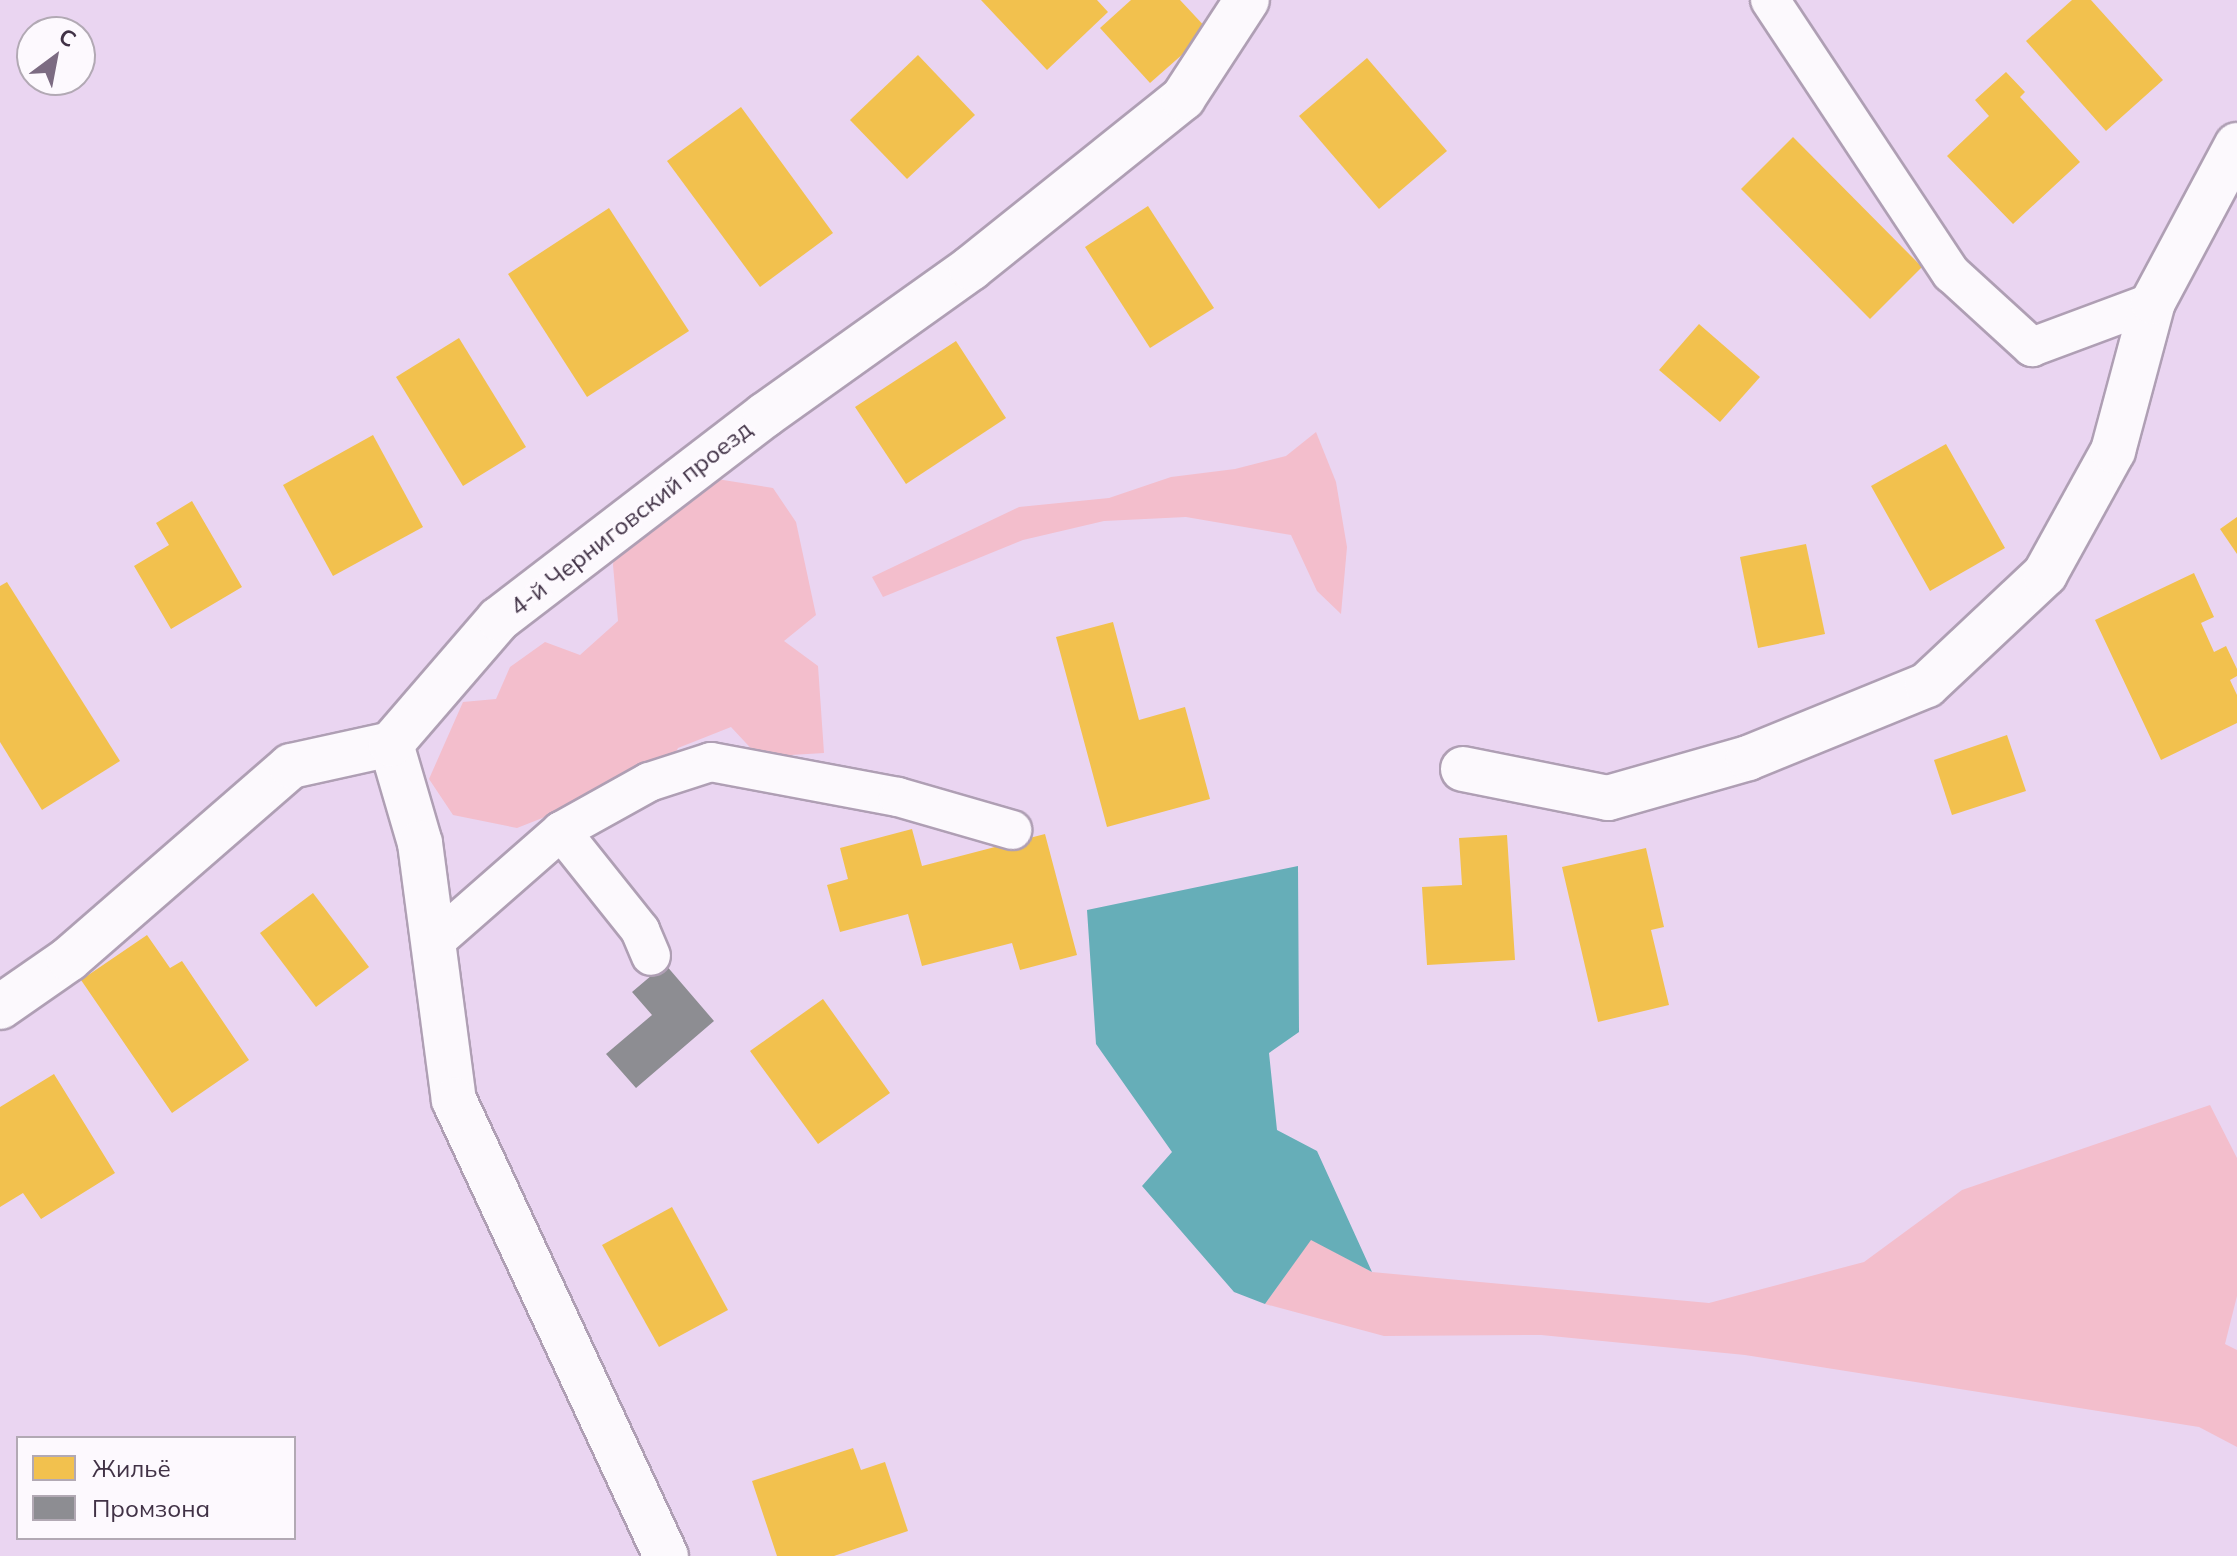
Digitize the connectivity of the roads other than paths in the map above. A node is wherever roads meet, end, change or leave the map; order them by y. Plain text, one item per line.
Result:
1 (1247, 0) edge
2 (1770, 0) edge
3 (2237, 145) edge
4 (2153, 302) junction
5 (391, 744) junction
6 (1463, 769) dead end
7 (1012, 830) dead end
8 (561, 831) junction
9 (431, 945) junction
10 (651, 956) dead end
11 (0, 1007) edge
12 (666, 1556) edge

1 - 5 street, 4-й Черниговский проезд
2 - 4 lane
3 - 4 street
4 - 6 street
5 - 9 street
5 - 11 street
7 - 8 lane
8 - 9 lane
8 - 10 lane
9 - 12 street

